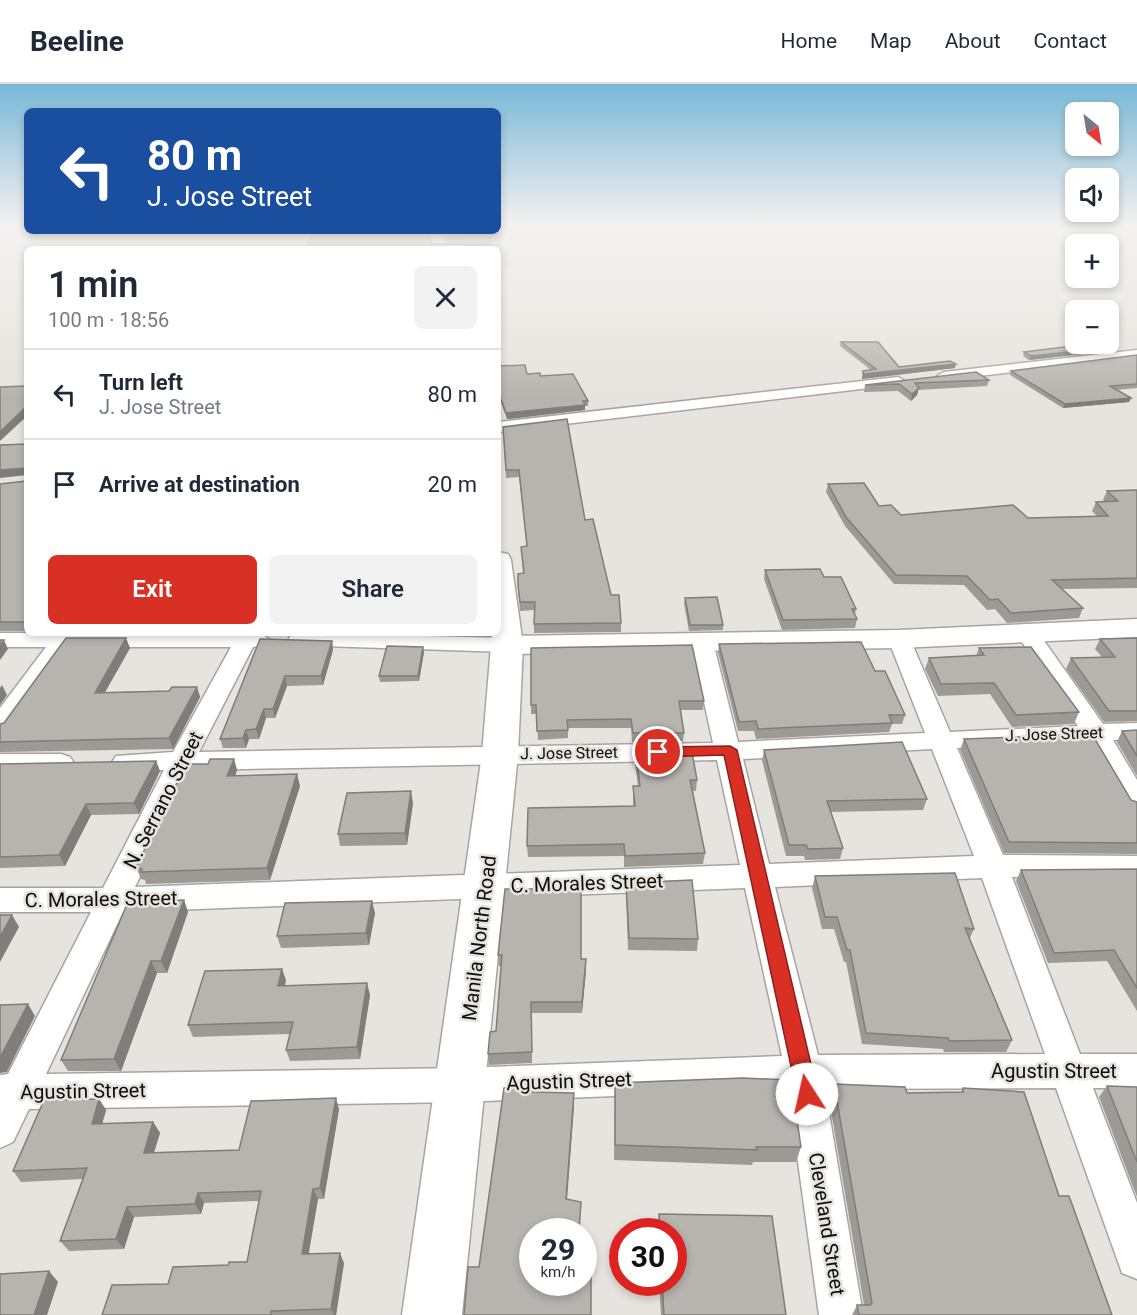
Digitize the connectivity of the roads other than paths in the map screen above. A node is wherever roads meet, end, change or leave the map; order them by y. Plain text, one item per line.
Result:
1 (1137, 354) edge
2 (501, 428) edge
3 (501, 586) edge
4 (1137, 628) edge
5 (1027, 633) junction
6 (65, 636) edge
7 (248, 636) edge
8 (899, 639) junction
9 (0, 640) edge
10 (702, 642) junction
11 (508, 645) junction
12 (0, 725) edge
13 (1137, 731) edge
14 (1096, 733) junction
15 (941, 739) junction
16 (730, 750) junction
17 (500, 754) junction
18 (181, 762) junction
19 (0, 763) edge
20 (1137, 803) edge
21 (993, 866) junction
22 (1137, 867) edge
23 (760, 877) junction
24 (485, 887) junction
25 (0, 900) edge
26 (112, 900) junction
27 (1069, 1070) junction
28 (1137, 1071) edge
29 (804, 1072) junction
30 (462, 1085) junction
31 (10, 1092) edge
32 (0, 1129) edge
33 (1137, 1258) edge
34 (432, 1315) edge
35 (841, 1315) edge

1 - 2 street
3 - 11 main road, Manila North Road
4 - 5 main road
5 - 8 main road
5 - 14 street
6 - 7 street
6 - 9 street
6 - 12 street
7 - 11 street
7 - 18 street, N. Serrano Street
8 - 10 main road
8 - 15 street
10 - 11 main road
10 - 16 street, Cleveland Street
11 - 17 main road, Manila North Road
13 - 14 street, J. Jose Street
14 - 15 street, J. Jose Street
14 - 20 street
15 - 16 street, J. Jose Street
15 - 21 street
16 - 17 street, J. Jose Street
16 - 23 street, Cleveland Street
17 - 18 street, J. Jose Street
17 - 24 main road, Manila North Road
18 - 19 street, J. Jose Street
18 - 26 street, N. Serrano Street
21 - 22 street, C. Morales Street
21 - 23 street, C. Morales Street
21 - 27 street
23 - 24 street, C. Morales Street
23 - 29 street, Cleveland Street
24 - 26 street, C. Morales Street
24 - 30 main road, Manila North Road
25 - 26 street, C. Morales Street
26 - 31 street, N. Serrano Street
27 - 28 street, Agustin Street
27 - 29 street, Agustin Street
27 - 33 street
29 - 30 street, Agustin Street
29 - 35 street, Cleveland Street
30 - 31 street, Agustin Street
30 - 34 main road, Manila North Road
31 - 32 street, N. Serrano Street

